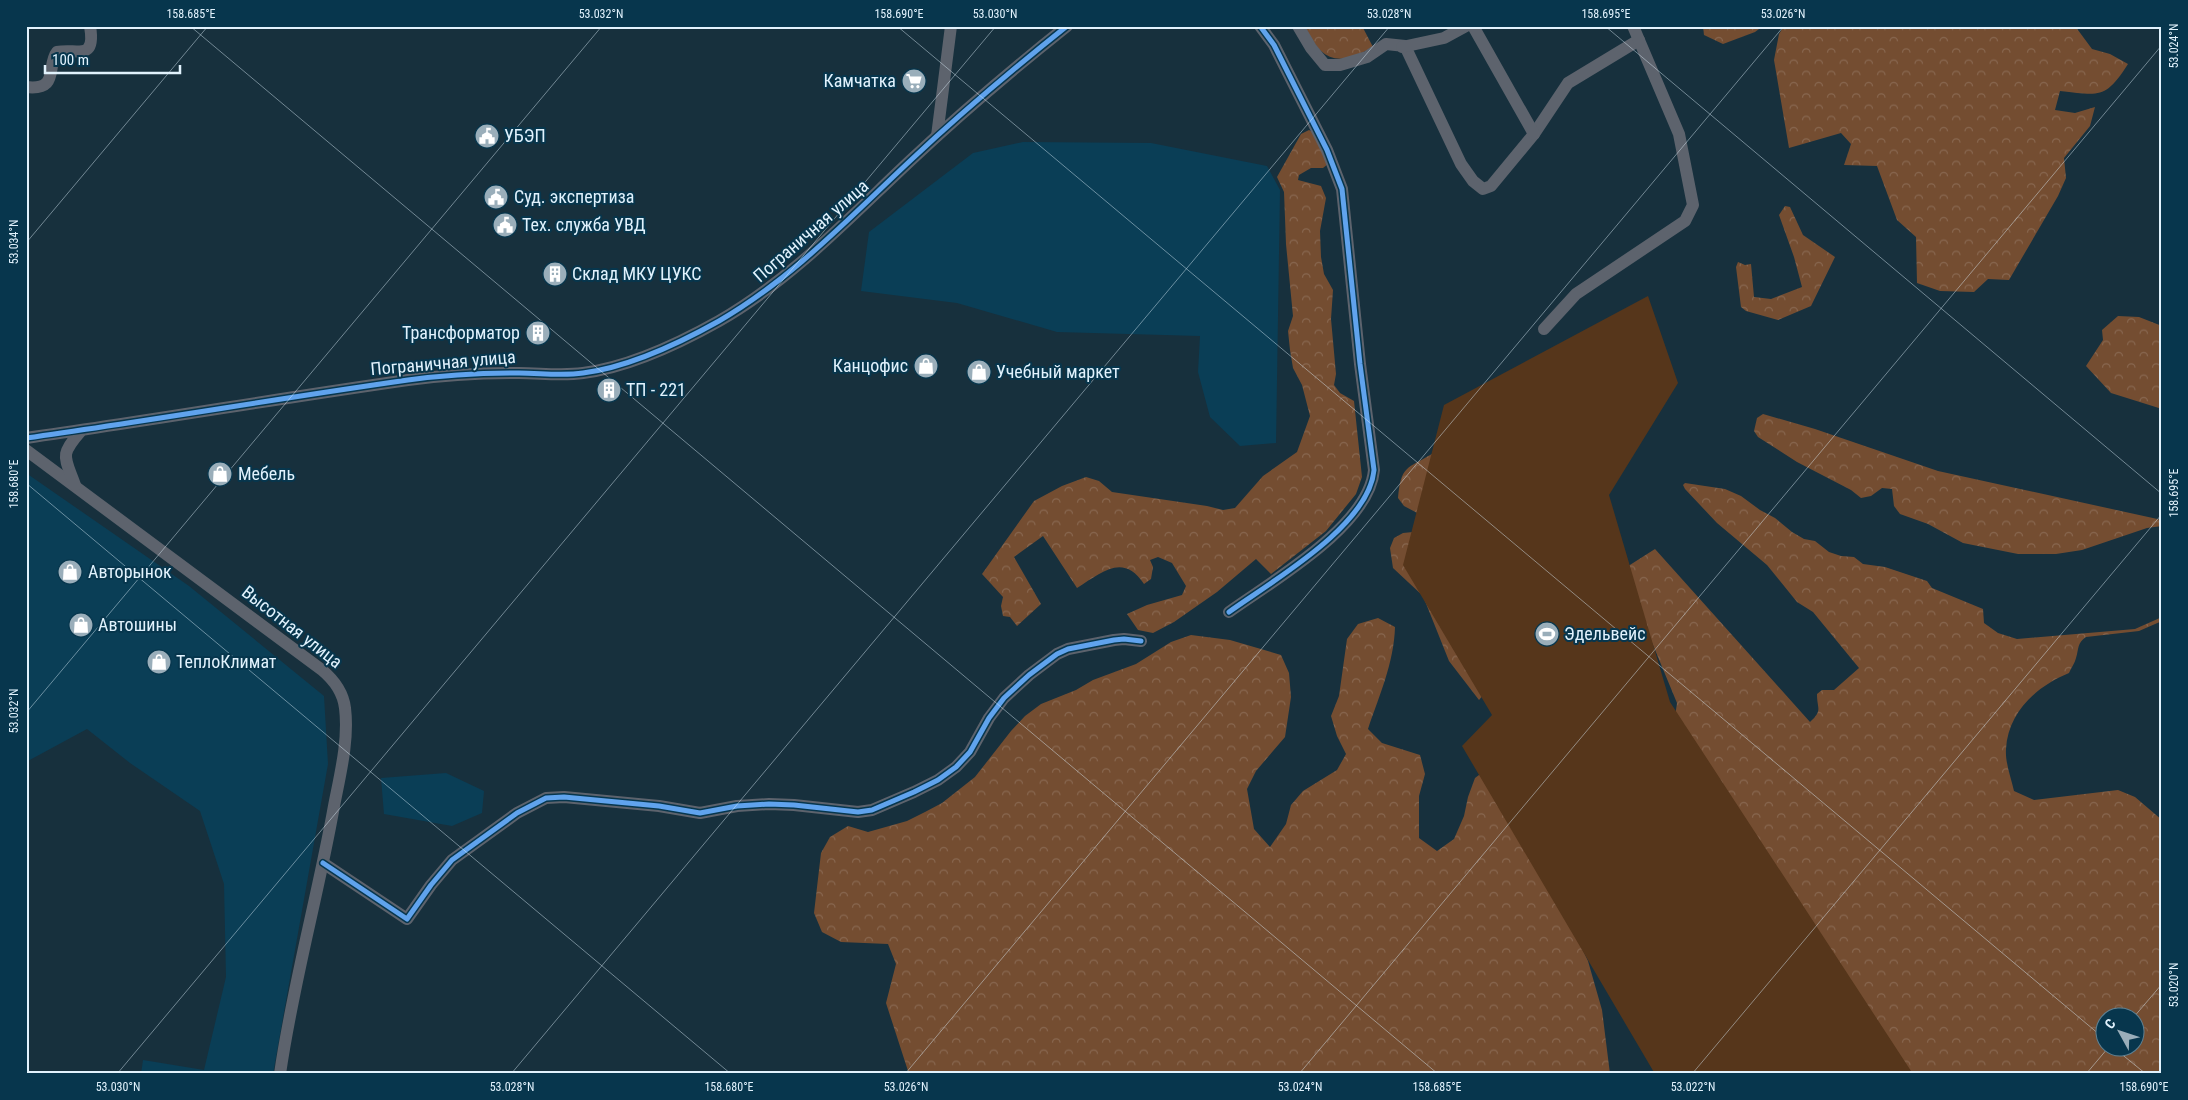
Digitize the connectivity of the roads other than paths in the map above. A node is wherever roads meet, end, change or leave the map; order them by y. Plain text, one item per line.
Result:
1 (90, 26) edge
2 (951, 26) edge
3 (1067, 26) edge
4 (1260, 26) edge
5 (1298, 26) edge
6 (1466, 26) edge
7 (1472, 26) edge
8 (1633, 26) edge
9 (1639, 40) junction
10 (1403, 47) junction
11 (26, 87) edge
12 (1534, 134) junction
13 (937, 136) junction
14 (1544, 328) dead end
15 (80, 432) junction
16 (26, 438) edge
17 (26, 450) edge
18 (74, 485) junction
19 (1229, 612) dead end
20 (1141, 640) dead end
21 (323, 863) junction
22 (280, 1074) edge

1 - 11 street
2 - 13 street
3 - 13 street, Пограничная улица
4 - 19 street
5 - 10 street
6 - 10 street
7 - 12 street
8 - 9 street
9 - 12 street
9 - 14 street
10 - 12 street
13 - 15 street, Пограничная улица
15 - 16 street, Пограничная улица
15 - 18 street
17 - 18 street, Высотная улица
18 - 21 street, Высотная улица
20 - 21 street
21 - 22 street, Высотная улица

